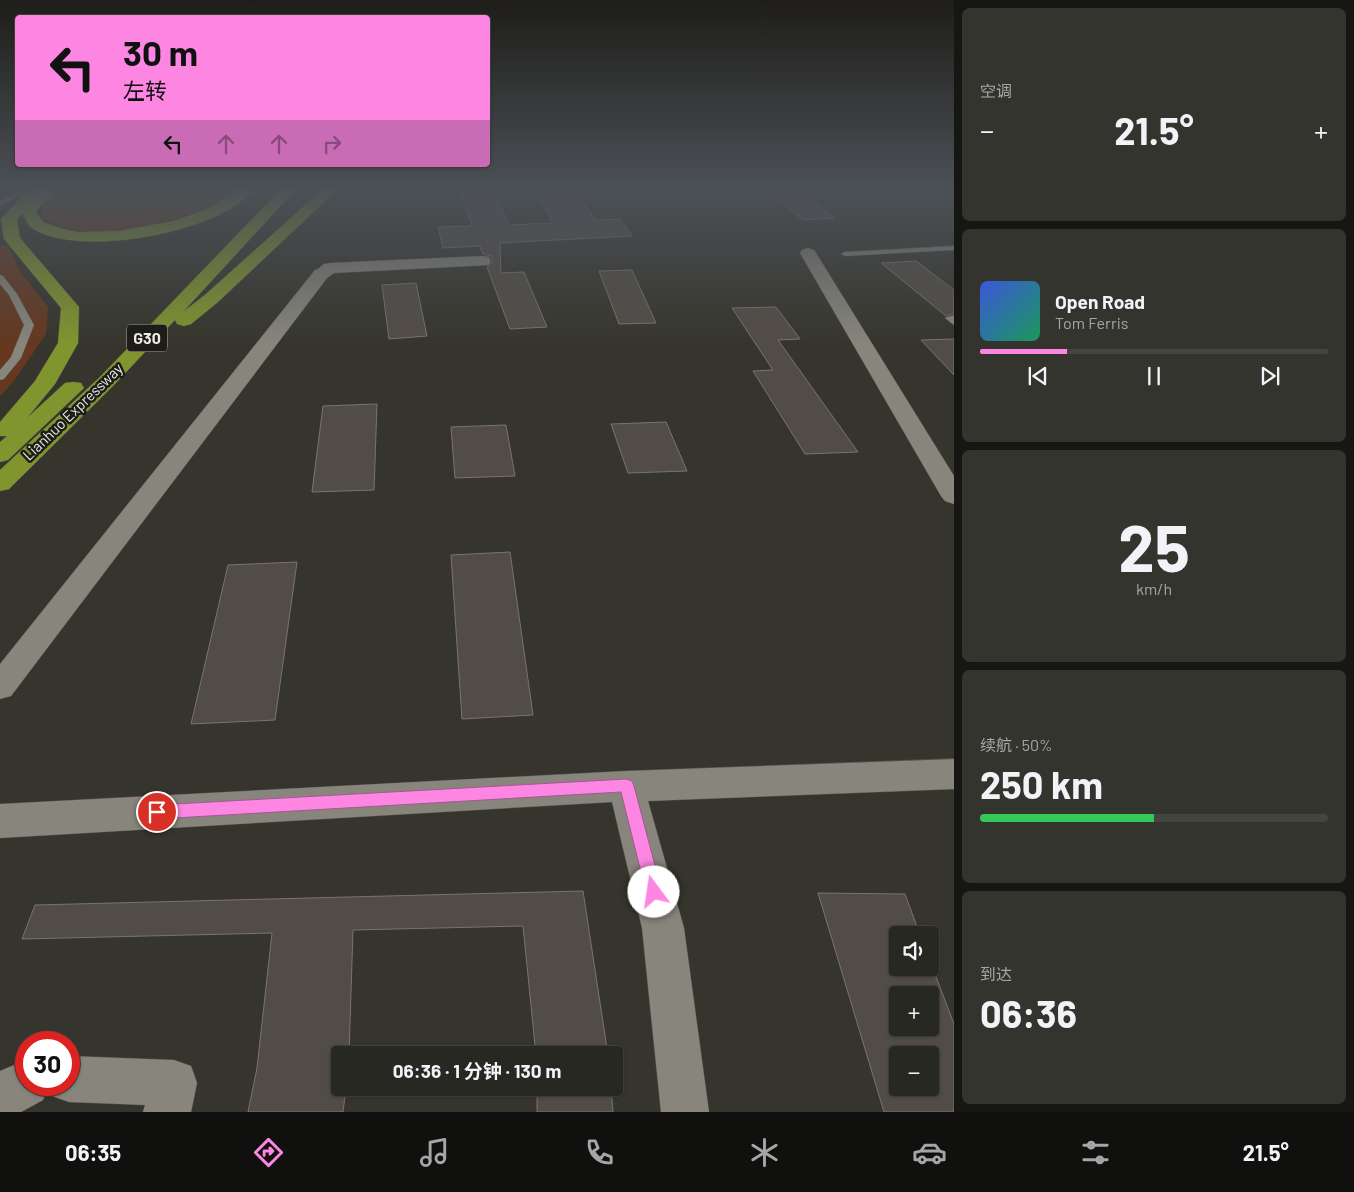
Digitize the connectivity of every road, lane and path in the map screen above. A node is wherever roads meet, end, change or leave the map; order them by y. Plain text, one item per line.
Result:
1 (13, 240) edge
2 (226, 240) edge
3 (236, 240) edge
4 (275, 240) edge
5 (954, 248) edge
6 (808, 253) dead end
7 (845, 254) dead end
8 (483, 261) dead end
9 (0, 278) edge
10 (954, 318) edge
11 (954, 322) edge
12 (97, 374) junction
13 (0, 377) edge
14 (0, 436) edge
15 (0, 455) edge
16 (0, 484) edge
17 (954, 496) edge
18 (0, 687) edge
19 (954, 774) edge
20 (626, 786) junction
21 (0, 821) edge
22 (80, 1079) edge
23 (15, 1088) edge
24 (0, 1098) edge
25 (167, 1112) edge
26 (686, 1112) edge

1 - 14 highway
2 - 12 highway, Lianhuo Expressway / G30
3 - 12 highway, Lianhuo Expressway / G30
4 - 12 highway
5 - 7 lane
6 - 17 street
8 - 18 street
9 - 13 lane
10 - 11 lane
12 - 15 highway, Lianhuo Expressway / G30
12 - 16 highway, Lianhuo Expressway / G30
19 - 20 street
20 - 21 street
20 - 26 street
22 - 25 street
23 - 24 street

